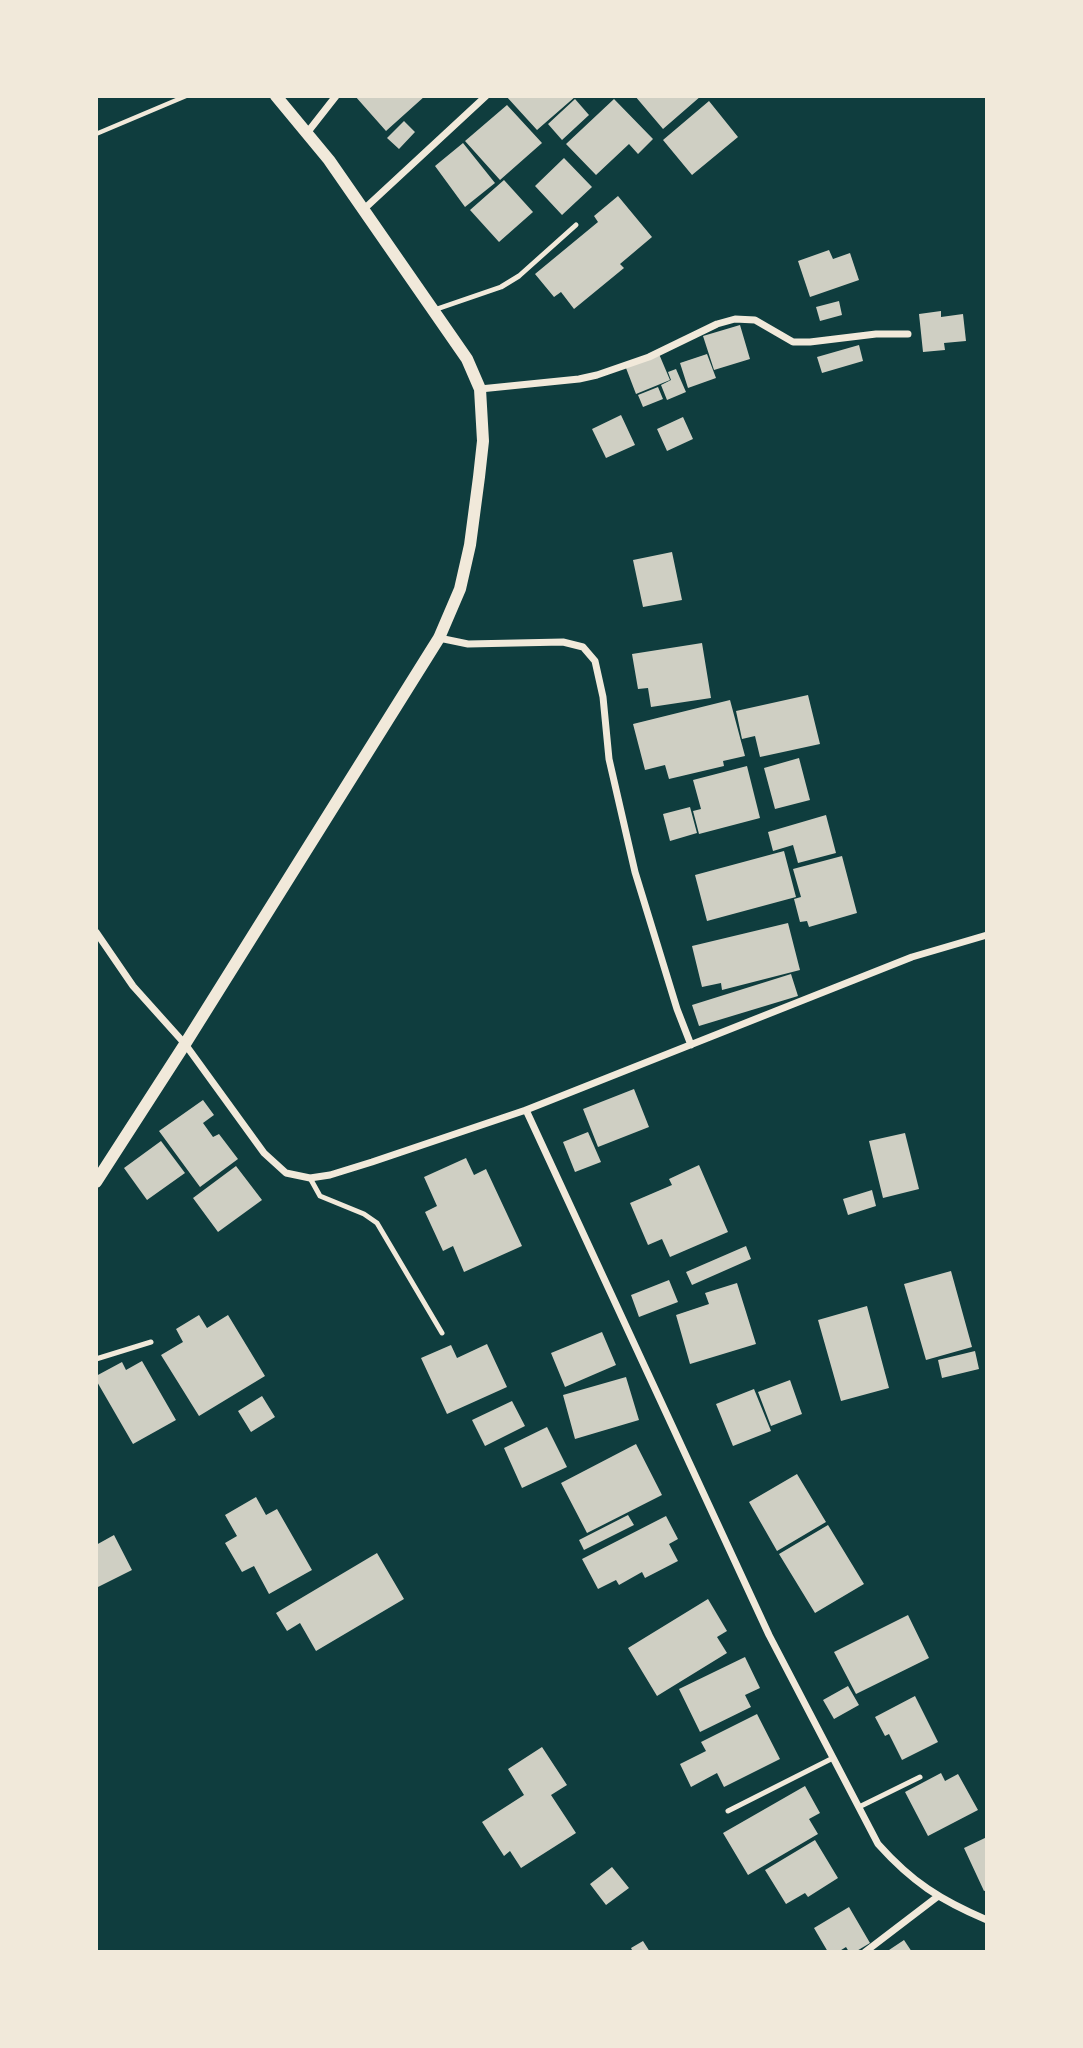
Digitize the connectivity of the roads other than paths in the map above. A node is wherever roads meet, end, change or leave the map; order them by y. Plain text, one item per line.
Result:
1 (276, 96) edge
2 (336, 96) edge
3 (486, 96) edge
4 (307, 133) junction
5 (363, 211) junction
6 (576, 225) dead end
7 (434, 310) junction
8 (908, 334) dead end
9 (480, 389) junction
10 (439, 638) junction
11 (96, 932) edge
12 (987, 935) edge
13 (185, 1044) junction
14 (691, 1045) junction
15 (526, 1110) junction
16 (310, 1178) junction
17 (96, 1182) edge
18 (442, 1332) dead end
19 (151, 1342) dead end
20 (96, 1359) edge
21 (833, 1758) junction
22 (920, 1777) dead end
23 (859, 1807) junction
24 (728, 1811) dead end
25 (937, 1896) junction
26 (987, 1920) edge
27 (865, 1952) edge

1 - 4 street
2 - 4 street
3 - 5 street
4 - 5 street
5 - 7 street
6 - 7 lane
7 - 9 street
8 - 9 street
9 - 10 street
10 - 13 street
10 - 14 street
11 - 13 street
12 - 14 street
13 - 16 street
13 - 17 street
14 - 15 street
15 - 16 street
15 - 21 street
16 - 18 lane
19 - 20 lane
21 - 23 street
21 - 24 lane
22 - 23 lane
23 - 25 street
25 - 26 street
25 - 27 street

